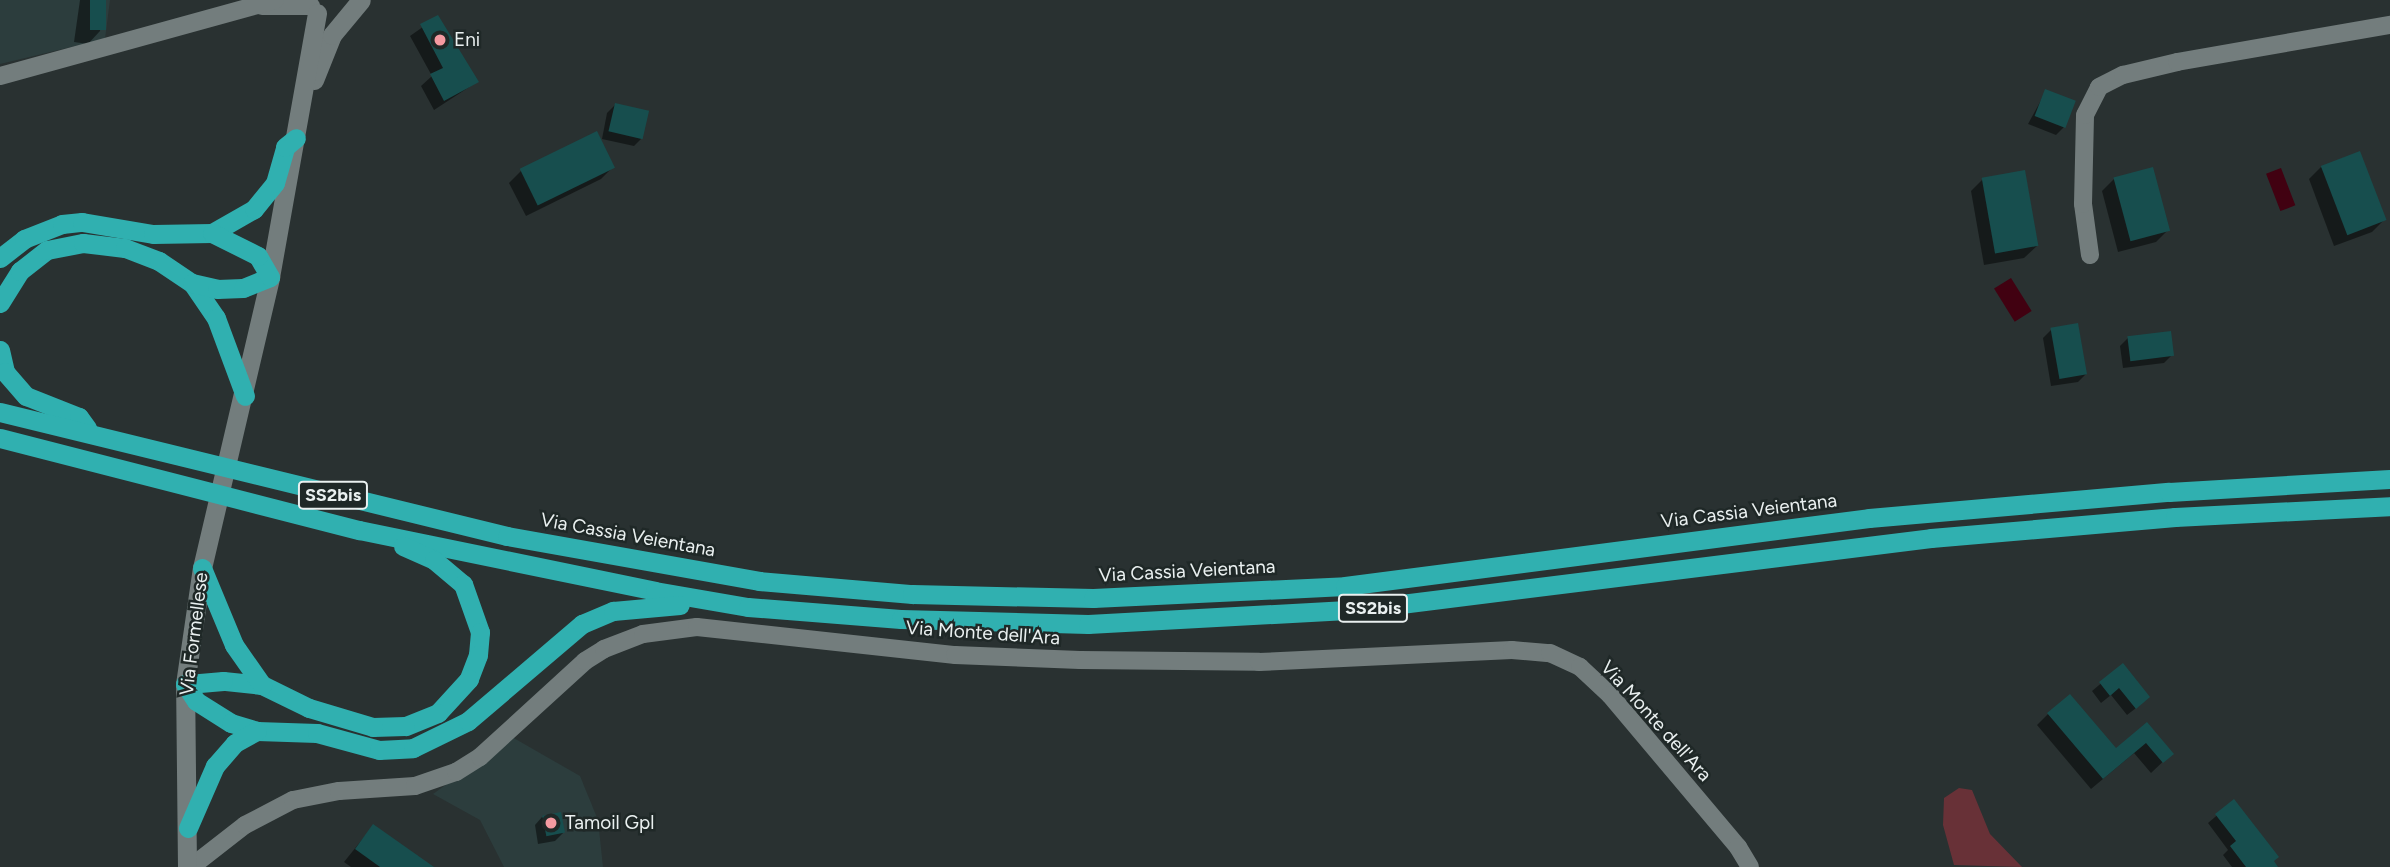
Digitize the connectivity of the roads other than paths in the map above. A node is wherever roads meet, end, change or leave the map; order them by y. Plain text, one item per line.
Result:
1 (269, 3) edge
2 (312, 6) edge
3 (359, 6) edge
4 (2390, 25) edge
5 (0, 76) edge
6 (296, 138) junction
7 (212, 233) junction
8 (2090, 255) dead end
9 (0, 258) edge
10 (270, 277) junction
11 (192, 284) junction
12 (0, 303) edge
13 (0, 350) edge
14 (244, 401) junction
15 (0, 412) edge
16 (90, 431) junction
17 (0, 438) edge
18 (2390, 479) edge
19 (2390, 506) edge
20 (359, 530) junction
21 (202, 568) junction
22 (748, 607) junction
23 (185, 684) junction
24 (262, 685) junction
25 (257, 731) junction
26 (188, 828) junction
27 (189, 867) edge
28 (1750, 867) edge

1 - 2 street
1 - 5 street
2 - 3 street
2 - 6 street
3 - 6 street
4 - 8 street
6 - 7 highway
6 - 10 street, Via Formellese
7 - 9 highway
7 - 10 highway
10 - 11 highway
10 - 14 street, Via Formellese
11 - 12 highway
11 - 14 highway
13 - 16 highway
14 - 21 street, Via Formellese
15 - 16 highway, Via Cassia Veientana / SS2bis
16 - 18 highway, Via Cassia Veientana / SS2bis
17 - 20 highway, SS2bis
19 - 22 highway, SS2bis
20 - 22 highway, SS2bis
20 - 24 highway
21 - 23 street, Via Formellese
21 - 24 highway
22 - 25 highway
23 - 24 highway
23 - 25 highway
23 - 26 street, Via Formellese
25 - 26 highway
26 - 27 street, Via Formellese
27 - 28 street, Via Monte dell'Ara

